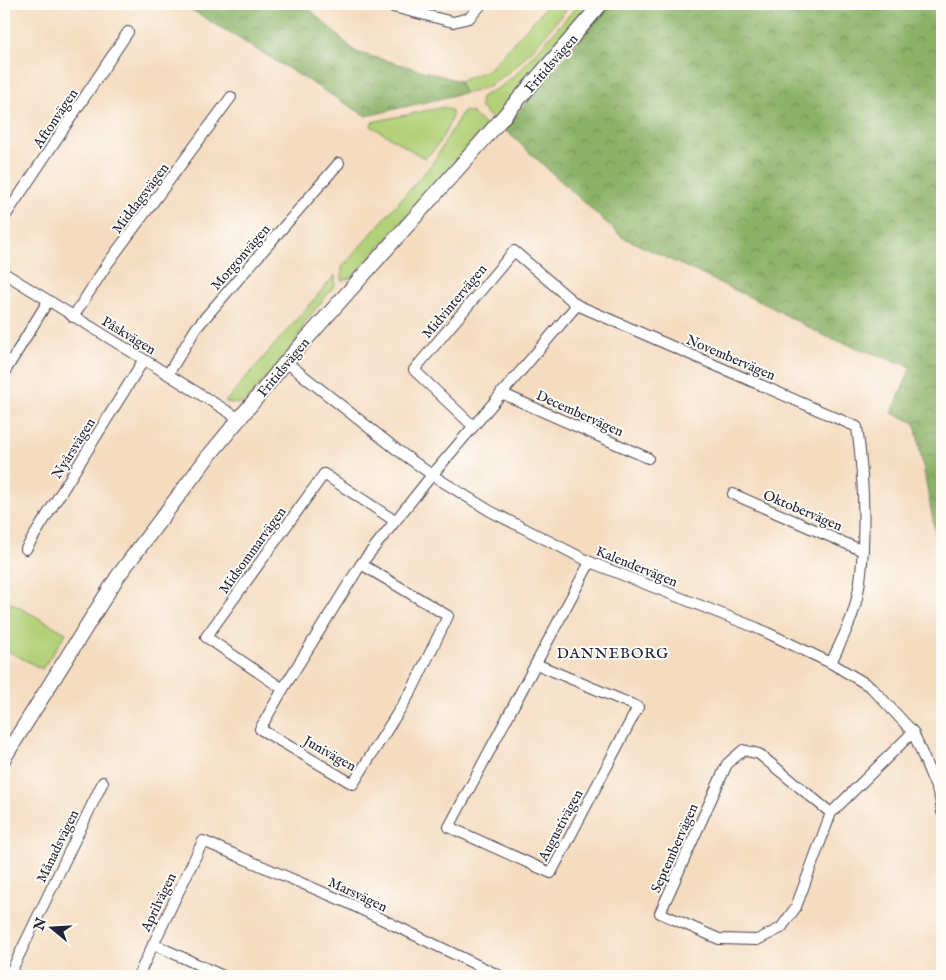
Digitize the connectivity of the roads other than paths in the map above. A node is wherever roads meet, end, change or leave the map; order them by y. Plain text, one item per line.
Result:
1 (381, 4) edge
2 (482, 4) edge
3 (601, 4) edge
4 (128, 32) dead end
5 (231, 97) dead end
6 (339, 163) dead end
7 (4, 218) edge
8 (4, 274) edge
9 (48, 301) junction
10 (577, 305) junction
11 (73, 317) junction
12 (143, 361) junction
13 (286, 362) junction
14 (4, 372) edge
15 (168, 374) junction
16 (501, 393) junction
17 (240, 418) junction
18 (473, 426) junction
19 (648, 458) dead end
20 (432, 475) junction
21 (733, 494) dead end
22 (395, 521) junction
23 (26, 549) dead end
24 (863, 550) junction
25 (590, 562) junction
26 (361, 564) junction
27 (831, 663) junction
28 (536, 664) junction
29 (282, 688) junction
30 (913, 732) junction
31 (4, 758) edge
32 (103, 782) dead end
33 (942, 812) edge
34 (831, 813) junction
35 (203, 841) joint
36 (153, 944) junction
37 (9, 976) edge
38 (138, 976) edge
39 (223, 976) edge
40 (500, 976) edge

1 - 2 street
3 - 13 street, Fritidsvägen
4 - 7 street, Aftonvägen
5 - 11 street, Middagsvägen
6 - 15 street, Morgonvägen
8 - 9 street, Påskvägen
9 - 11 street, Påskvägen
9 - 14 street
10 - 16 street
10 - 18 street, Midvintervägen
10 - 24 street, Novembervägen
11 - 12 street, Påskvägen
12 - 15 street, Påskvägen
12 - 23 street, Nyårsvägen
13 - 17 street, Fritidsvägen
13 - 20 street, Kalendervägen
15 - 17 street, Påskvägen
16 - 18 street
16 - 19 street, Decembervägen
17 - 31 street, Fritidsvägen
18 - 20 street
20 - 22 street, Junivägen
20 - 25 street, Kalendervägen
21 - 24 street, Oktobervägen
22 - 26 street, Junivägen
22 - 29 street, Midsommarvägen
24 - 27 street, Novembervägen
25 - 27 street, Kalendervägen
25 - 28 street, Augustivägen
26 - 29 street, Junivägen
26 - 29 street, Junivägen
27 - 30 street, Kalendervägen
28 - 28 street, Augustivägen
30 - 33 street, Kalendervägen
30 - 34 street, Septembervägen
32 - 37 street, Månadsvägen
34 - 34 street, Septembervägen
35 - 36 street, Aprilvägen
35 - 40 street, Marsvägen
36 - 38 street, Aprilvägen
36 - 39 street

